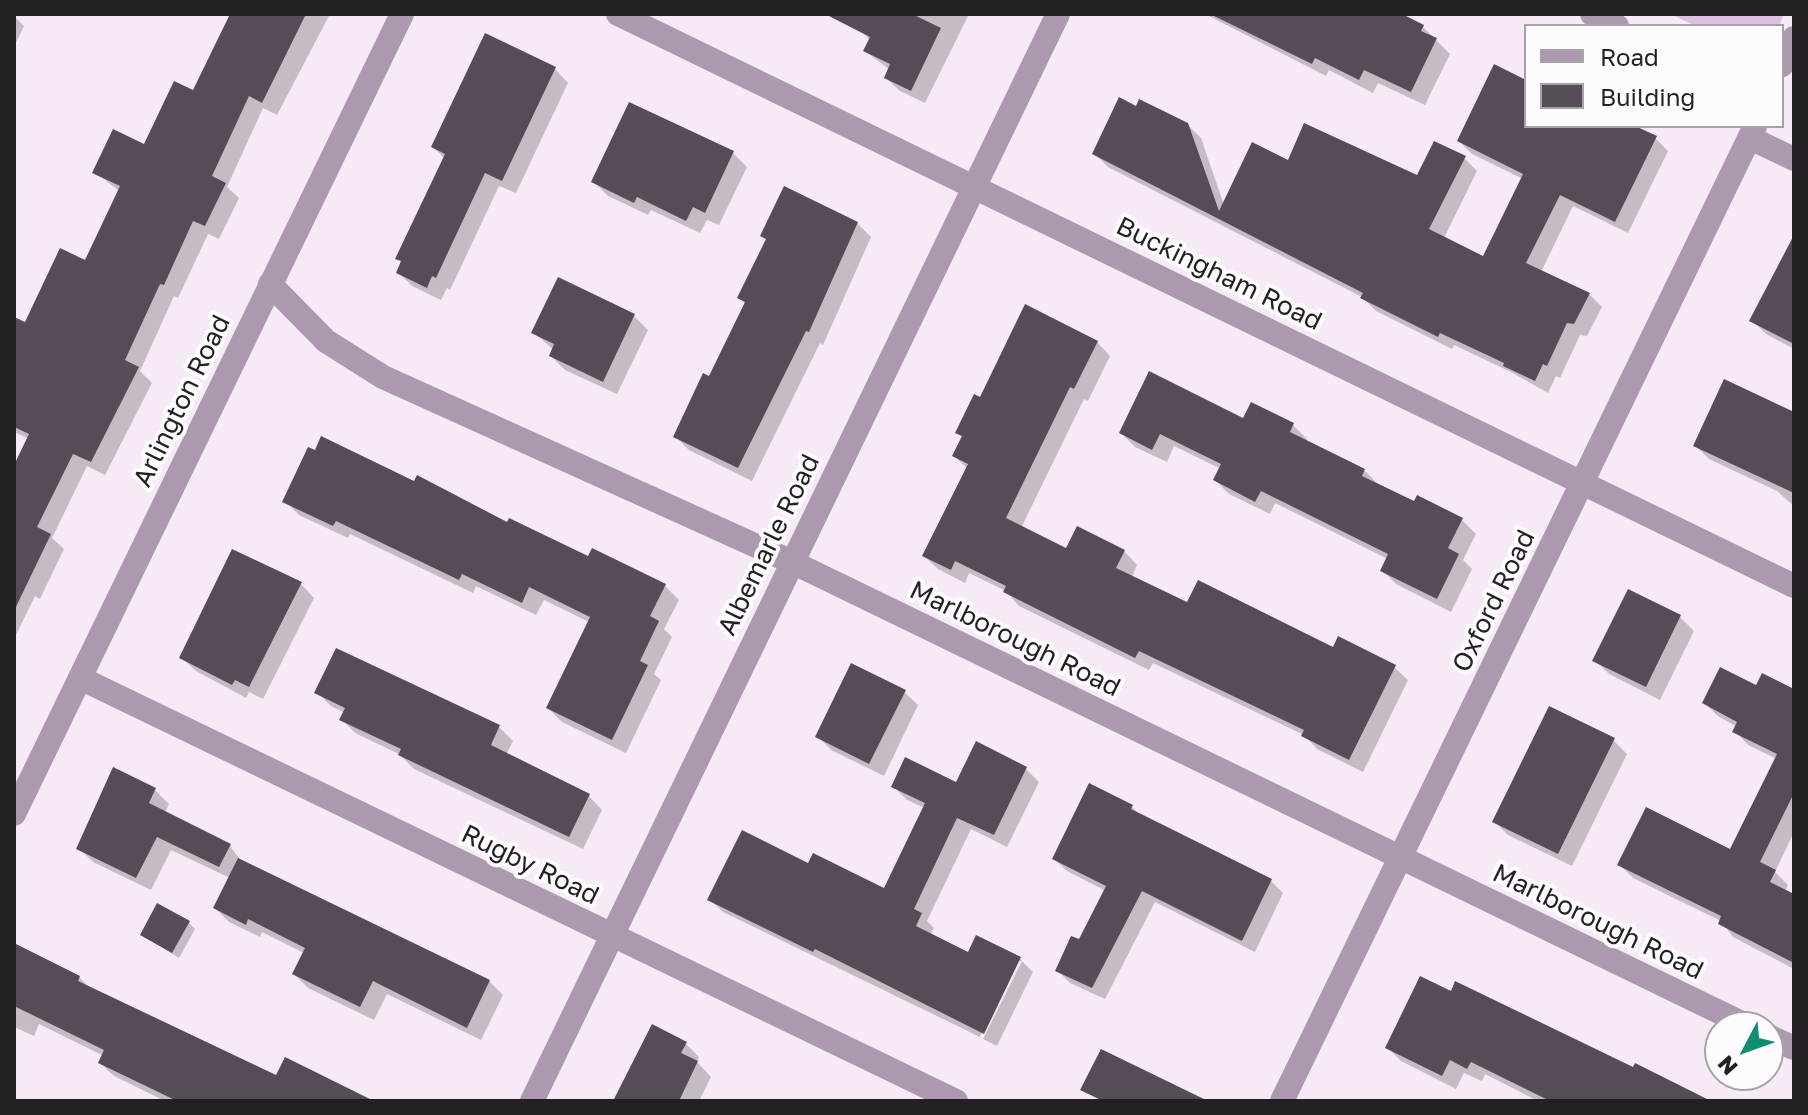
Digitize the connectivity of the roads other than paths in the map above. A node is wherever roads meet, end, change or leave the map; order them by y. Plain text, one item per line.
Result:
1 (402, 14) edge
2 (618, 14) edge
3 (1058, 14) edge
4 (1592, 14) edge
5 (1613, 24) edge
6 (1794, 38) edge
7 (1784, 60) edge
8 (1752, 132) edge
9 (1794, 159) edge
10 (975, 186) junction
11 (270, 284) junction
12 (1583, 482) junction
13 (792, 562) junction
14 (1794, 586) edge
15 (80, 678) junction
16 (14, 814) edge
17 (1400, 857) junction
18 (612, 936) junction
19 (1717, 1011) edge
20 (532, 1101) edge
21 (956, 1101) edge
22 (1282, 1101) edge

1 - 11 street, Arlington Road
2 - 10 street, Buckingham Road
3 - 10 street, Albemarle Road
4 - 5 street
6 - 7 street
8 - 9 street
8 - 12 street, Oxford Road
10 - 12 street, Buckingham Road
10 - 13 street, Albemarle Road
11 - 13 street, Marlborough Road
11 - 15 street, Arlington Road
12 - 14 street, Buckingham Road
12 - 17 street, Oxford Road
13 - 17 street, Marlborough Road
13 - 18 street, Albemarle Road
15 - 16 street, Arlington Road
15 - 18 street, Rugby Road
17 - 19 street, Marlborough Road
17 - 22 street, Oxford Road
18 - 20 street, Albemarle Road
18 - 21 street, Rugby Road

